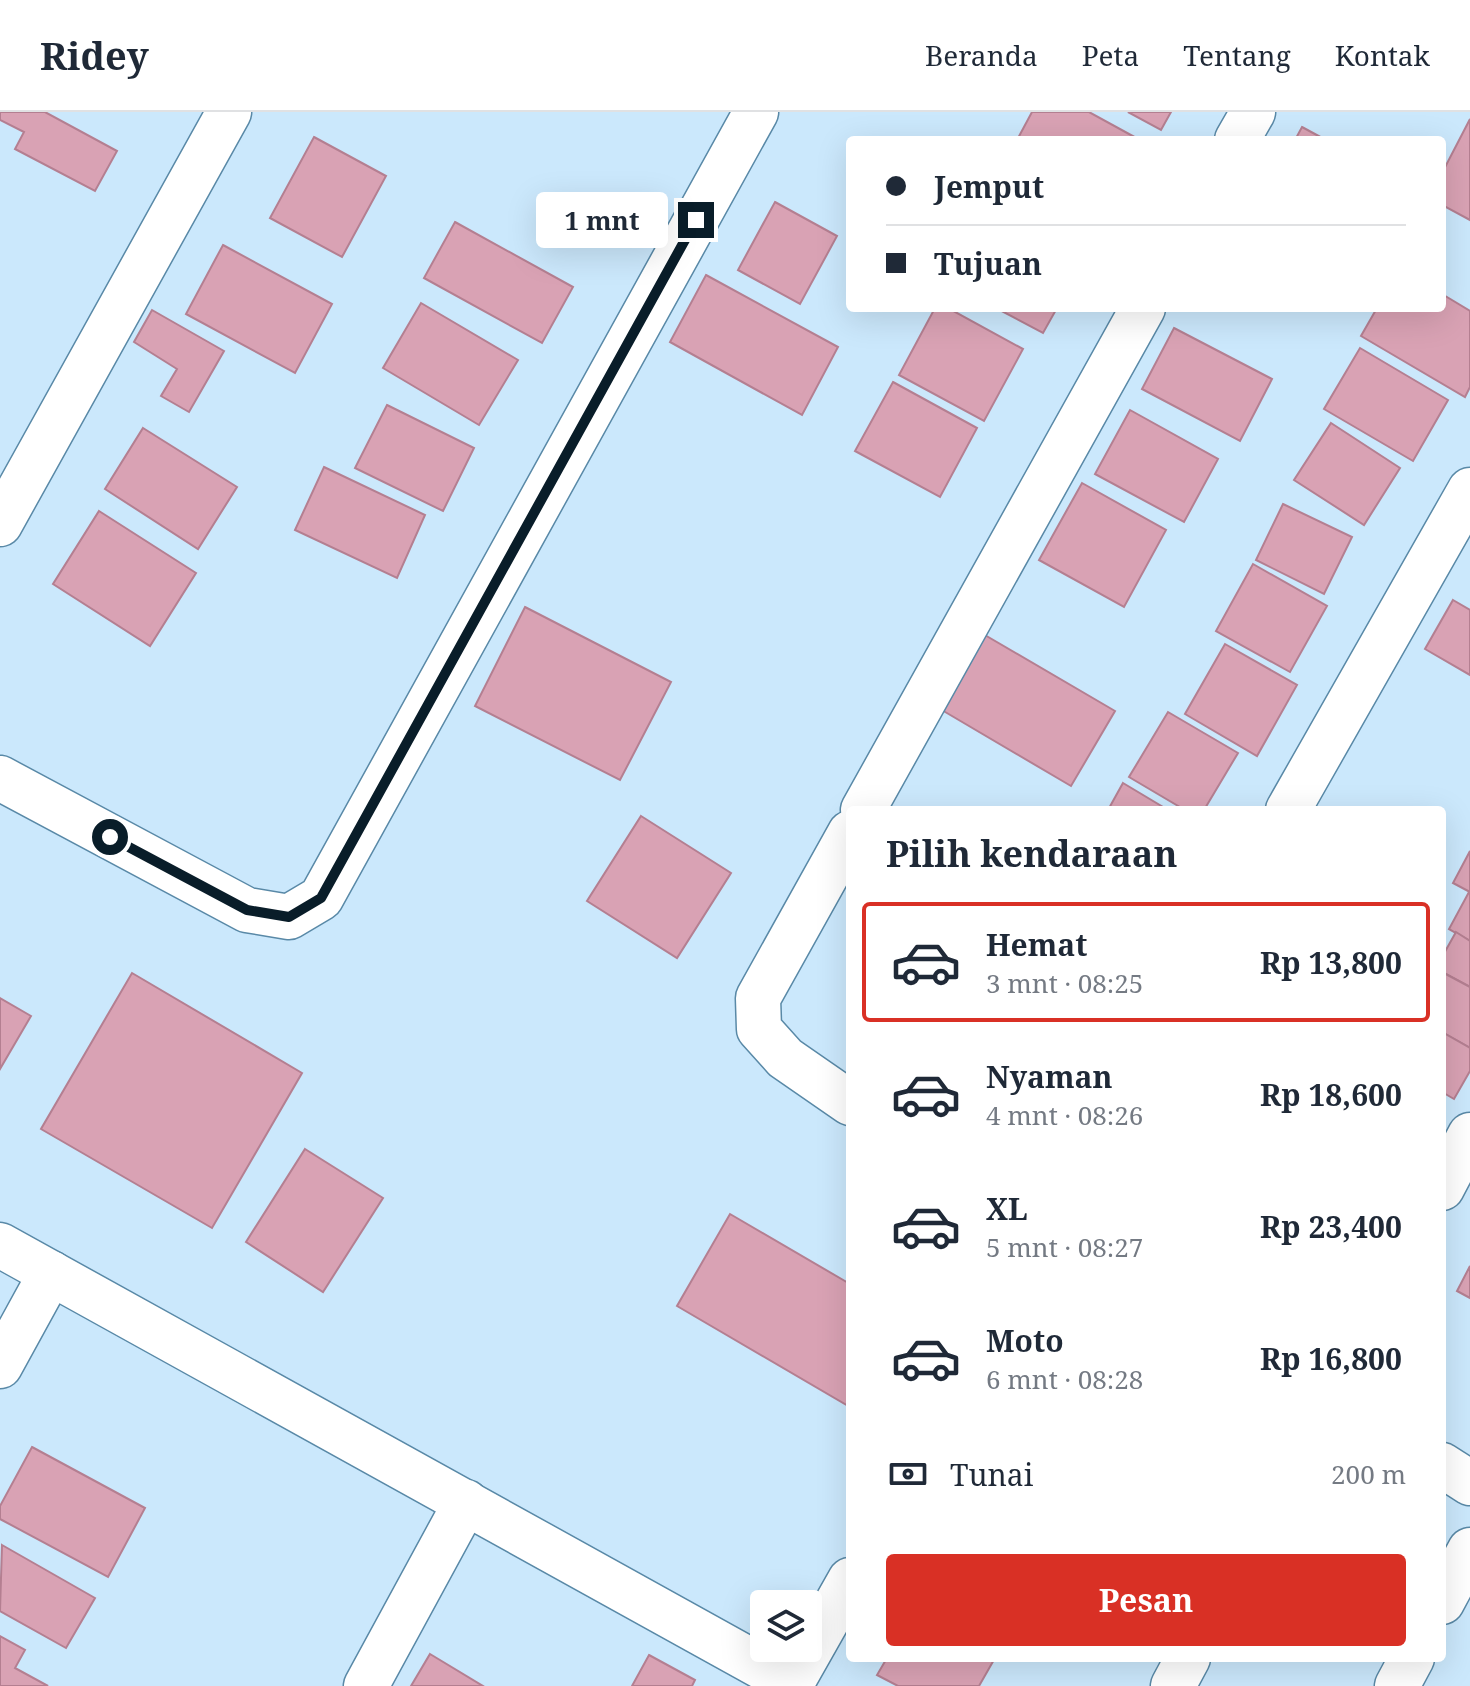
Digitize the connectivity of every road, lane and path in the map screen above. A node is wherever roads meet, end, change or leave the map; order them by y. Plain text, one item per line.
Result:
1 (229, 112) edge
2 (756, 112) edge
3 (1253, 112) edge
4 (1239, 136) edge
5 (1141, 312) edge
6 (1470, 490) edge
7 (0, 524) edge
8 (0, 778) edge
9 (865, 806) edge
10 (1290, 806) edge
11 (846, 840) edge
12 (846, 1100) edge
13 (1470, 1135) edge
14 (1446, 1180) edge
15 (0, 1245) edge
16 (51, 1273) junction
17 (0, 1366) edge
18 (1446, 1468) edge
19 (1470, 1483) edge
20 (466, 1502) junction
21 (1470, 1550) edge
22 (846, 1587) edge
23 (1446, 1595) edge
24 (1186, 1662) edge
25 (1410, 1662) edge
26 (790, 1685) edge
27 (366, 1686) edge
28 (1173, 1686) edge
29 (1397, 1686) edge

1 - 7 street
2 - 8 street
3 - 4 street
5 - 9 street
6 - 10 street
11 - 12 street
13 - 14 street
15 - 16 street
16 - 17 street
16 - 20 street
18 - 19 street
20 - 26 street
20 - 27 street
21 - 23 street
22 - 26 street
24 - 28 street
25 - 29 street

